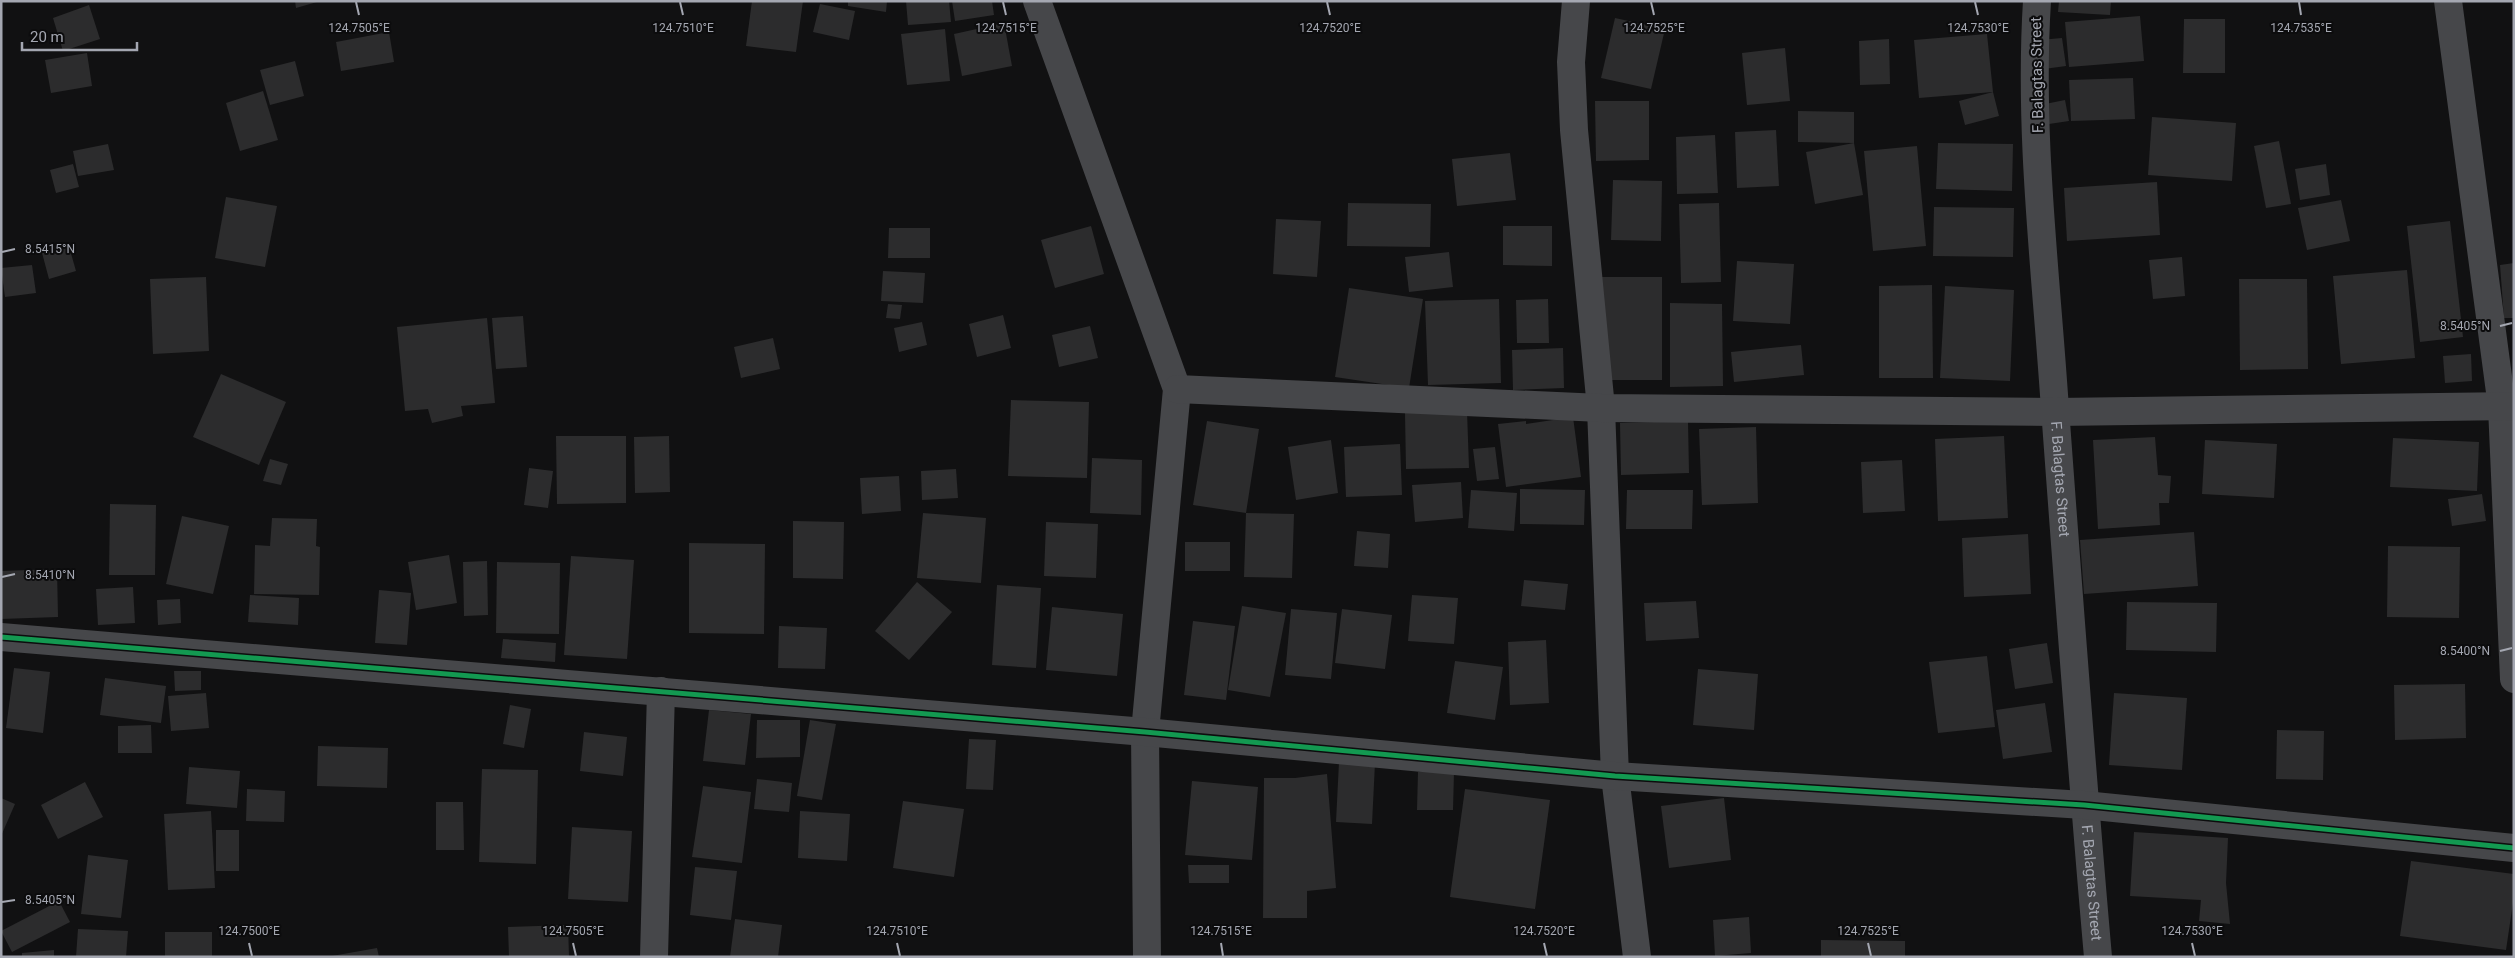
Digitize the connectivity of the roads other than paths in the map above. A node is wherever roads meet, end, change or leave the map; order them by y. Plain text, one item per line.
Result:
1 (1037, 1) edge
2 (1576, 1) edge
3 (2037, 1) edge
4 (2448, 1) edge
5 (1177, 389) junction
6 (2508, 407) edge
7 (1601, 408) junction
8 (2055, 412) junction
9 (1, 637) edge
10 (2514, 679) edge
11 (660, 691) junction
12 (1145, 732) junction
13 (1615, 776) junction
14 (2084, 806) junction
15 (2514, 848) edge
16 (654, 957) edge
17 (1147, 957) edge
18 (1637, 957) edge
19 (2098, 957) edge

1 - 5 street
2 - 7 street
3 - 8 street, F. Balagtas Street
4 - 6 street
5 - 7 street
5 - 12 street
6 - 8 street
6 - 10 street
7 - 8 street
7 - 13 street
8 - 14 street, F. Balagtas Street
9 - 11 street
11 - 12 street
11 - 16 street
12 - 13 street
12 - 17 street
13 - 14 street
13 - 18 street
14 - 15 street
14 - 19 street, F. Balagtas Street

